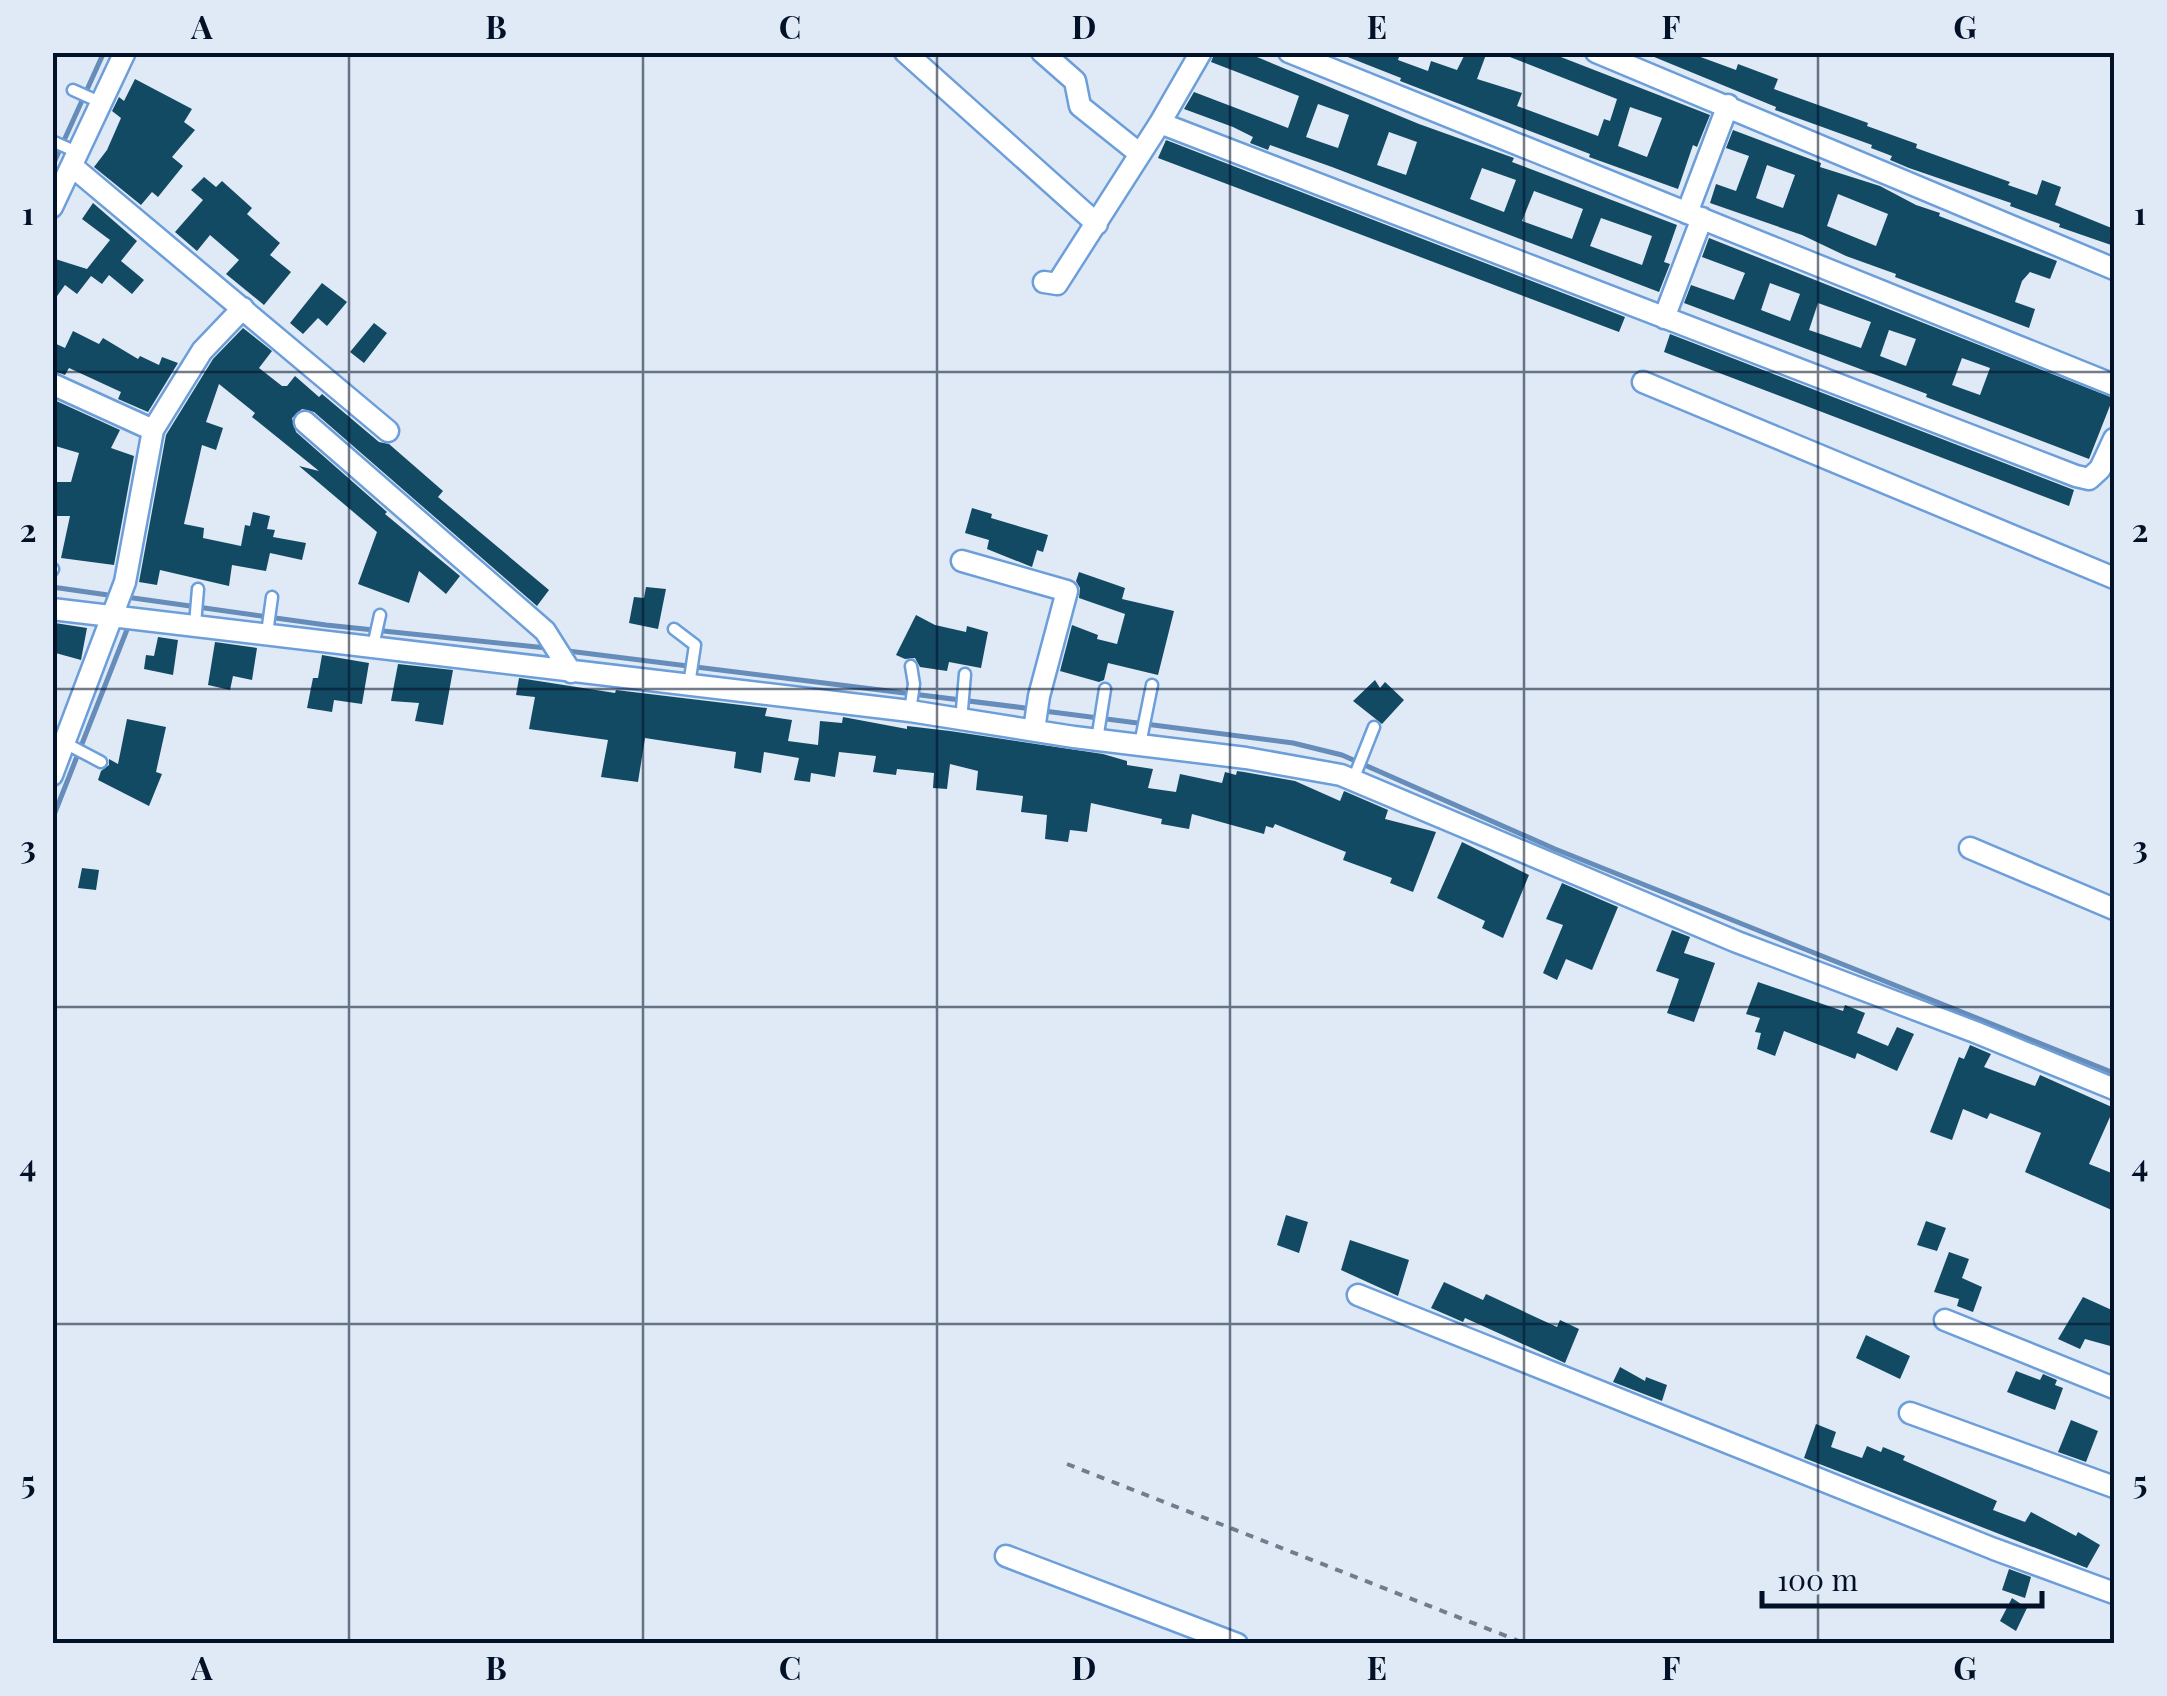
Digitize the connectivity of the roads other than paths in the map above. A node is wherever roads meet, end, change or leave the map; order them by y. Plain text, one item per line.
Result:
1 (124, 52) edge
2 (905, 52) edge
3 (1042, 52) edge
4 (1202, 52) edge
5 (1290, 52) edge
6 (1596, 52) edge
7 (77, 92) dead end
8 (97, 101) junction
9 (1728, 105) junction
10 (1160, 123) junction
11 (54, 142) edge
12 (1140, 154) junction
13 (66, 170) edge
14 (52, 208) edge
15 (1694, 216) junction
16 (1096, 224) junction
17 (2114, 269) edge
18 (1044, 282) dead end
19 (243, 308) junction
20 (1664, 318) junction
21 (1643, 382) dead end
22 (52, 384) edge
23 (2114, 386) edge
24 (305, 422) dead end
25 (153, 430) junction
26 (388, 431) dead end
27 (2114, 440) edge
28 (962, 561) dead end
29 (2114, 578) edge
30 (198, 593) dead end
31 (272, 601) dead end
32 (52, 609) edge
33 (118, 613) junction
34 (195, 618) junction
35 (380, 618) dead end
36 (268, 628) junction
37 (674, 628) dead end
38 (374, 640) junction
39 (911, 666) dead end
40 (570, 671) junction
41 (965, 674) dead end
42 (690, 682) junction
43 (1152, 685) dead end
44 (1105, 689) dead end
45 (911, 706) junction
46 (962, 715) junction
47 (1036, 716) junction
48 (1374, 728) dead end
49 (1098, 734) junction
50 (1142, 740) junction
51 (67, 744) junction
52 (100, 762) dead end
53 (52, 776) edge
54 (1355, 776) junction
55 (1970, 848) dead end
56 (2114, 908) edge
57 (2114, 1089) edge
58 (1358, 1295) dead end
59 (1945, 1320) dead end
60 (2114, 1388) edge
61 (1910, 1413) dead end
62 (2114, 1487) edge
63 (1006, 1556) dead end
64 (2114, 1593) edge
65 (1237, 1644) edge

1 - 8 street
2 - 16 street
3 - 12 street
4 - 10 street
5 - 15 street
6 - 9 street
7 - 8 lane
8 - 13 street
9 - 15 street
9 - 17 street
10 - 12 street
10 - 20 street
11 - 13 lane
12 - 16 street
13 - 14 street
13 - 19 street
15 - 20 street
15 - 23 street
16 - 18 street
19 - 25 street
19 - 26 street
20 - 27 street
21 - 29 street
22 - 25 street
24 - 40 street
25 - 33 street
28 - 47 street
30 - 34 lane
31 - 36 lane
32 - 33 street
33 - 34 street
33 - 51 street
34 - 36 street
35 - 38 lane
36 - 38 street
37 - 42 lane
38 - 40 street
39 - 45 lane
40 - 42 street
41 - 46 lane
42 - 45 street
43 - 50 lane
44 - 49 lane
45 - 46 street
46 - 47 street
47 - 49 street
48 - 54 lane
49 - 50 street
50 - 54 street
51 - 52 lane
51 - 53 street
54 - 57 street
55 - 56 street
58 - 64 street
59 - 60 street
61 - 62 street
63 - 65 street

